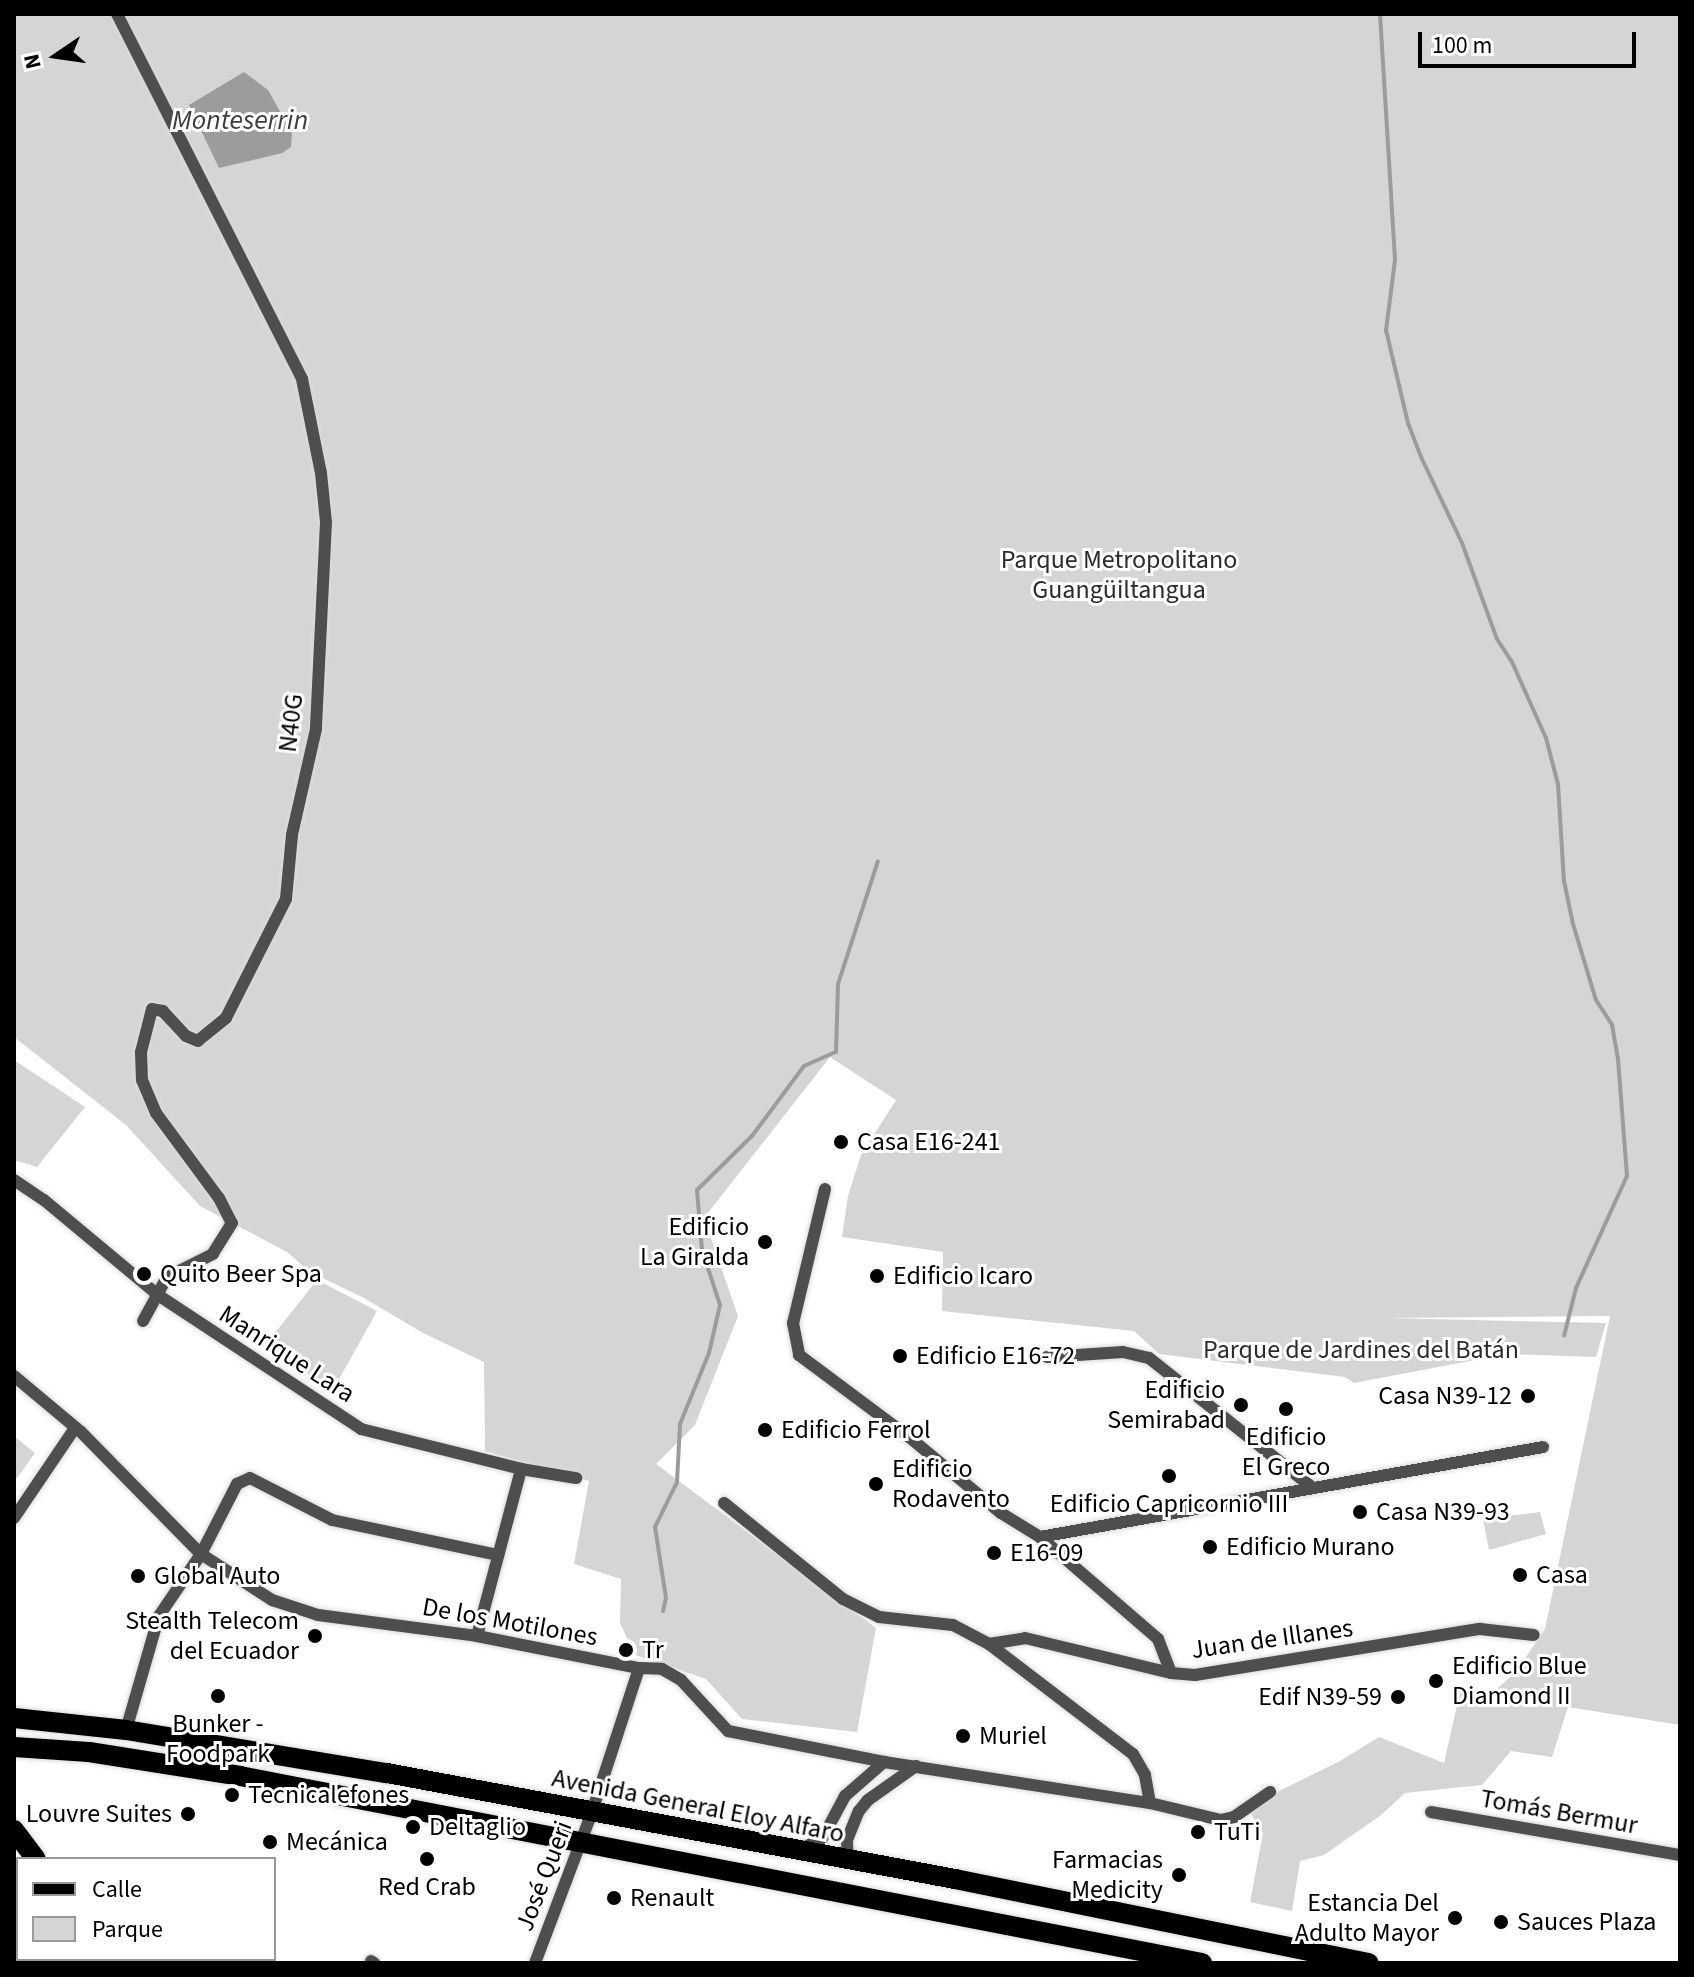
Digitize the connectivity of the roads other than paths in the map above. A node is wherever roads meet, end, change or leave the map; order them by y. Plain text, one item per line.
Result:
1 (117, 14) edge
2 (14, 1180) edge
3 (825, 1189) dead end
4 (158, 1295) junction
5 (143, 1321) dead end
6 (1047, 1357) dead end
7 (14, 1376) edge
8 (75, 1428) junction
9 (1543, 1447) dead end
10 (521, 1469) junction
11 (576, 1478) dead end
12 (1312, 1487) junction
13 (724, 1503) dead end
14 (14, 1518) edge
15 (1040, 1537) junction
16 (201, 1554) junction
17 (498, 1555) junction
18 (1534, 1635) dead end
19 (477, 1636) junction
20 (989, 1644) junction
21 (639, 1668) junction
22 (1171, 1673) junction
23 (14, 1715) edge
24 (126, 1730) junction
25 (14, 1747) edge
26 (884, 1762) junction
27 (916, 1766) junction
28 (387, 1773) junction
29 (1270, 1792) dead end
30 (1150, 1803) junction
31 (383, 1804) junction
32 (592, 1812) junction
33 (1431, 1812) dead end
34 (14, 1830) edge
35 (579, 1842) junction
36 (796, 1851) junction
37 (1680, 1855) edge
38 (34, 1857) edge
39 (848, 1861) junction
40 (535, 1963) edge
41 (1202, 1963) edge
42 (1369, 1963) edge

1 - 4 street, N40G
2 - 4 street, Manrique Lara
3 - 15 street
4 - 5 street
4 - 10 street, Manrique Lara
6 - 12 street
7 - 8 street, De los Motilones
8 - 14 street
8 - 16 street, De los Motilones
9 - 12 street
10 - 11 street, Manrique Lara
10 - 17 street
12 - 15 street
13 - 20 street
15 - 22 street
16 - 17 street
16 - 19 street, De los Motilones
16 - 24 street
17 - 19 street
18 - 22 street, Juan de Illanes
19 - 21 street, De los Motilones
20 - 22 street, Juan de Illanes
20 - 30 street
21 - 26 street, De los Motilones
21 - 32 street, José Queri
23 - 24 main road, Avenida General Eloy Alfaro
24 - 28 main road, Avenida General Eloy Alfaro
25 - 31 main road
26 - 27 street, De los Motilones
26 - 36 street
27 - 30 street, De los Motilones
27 - 39 street
28 - 31 main road
28 - 32 main road, Avenida General Eloy Alfaro
29 - 30 street, De los Motilones
31 - 35 main road
32 - 35 street, José Queri
32 - 36 main road, Avenida General Eloy Alfaro
33 - 37 street, Tomás Bermur
34 - 38 main road
35 - 40 street, José Queri
35 - 41 main road
36 - 39 main road, Avenida General Eloy Alfaro
39 - 42 main road, Avenida General Eloy Alfaro

